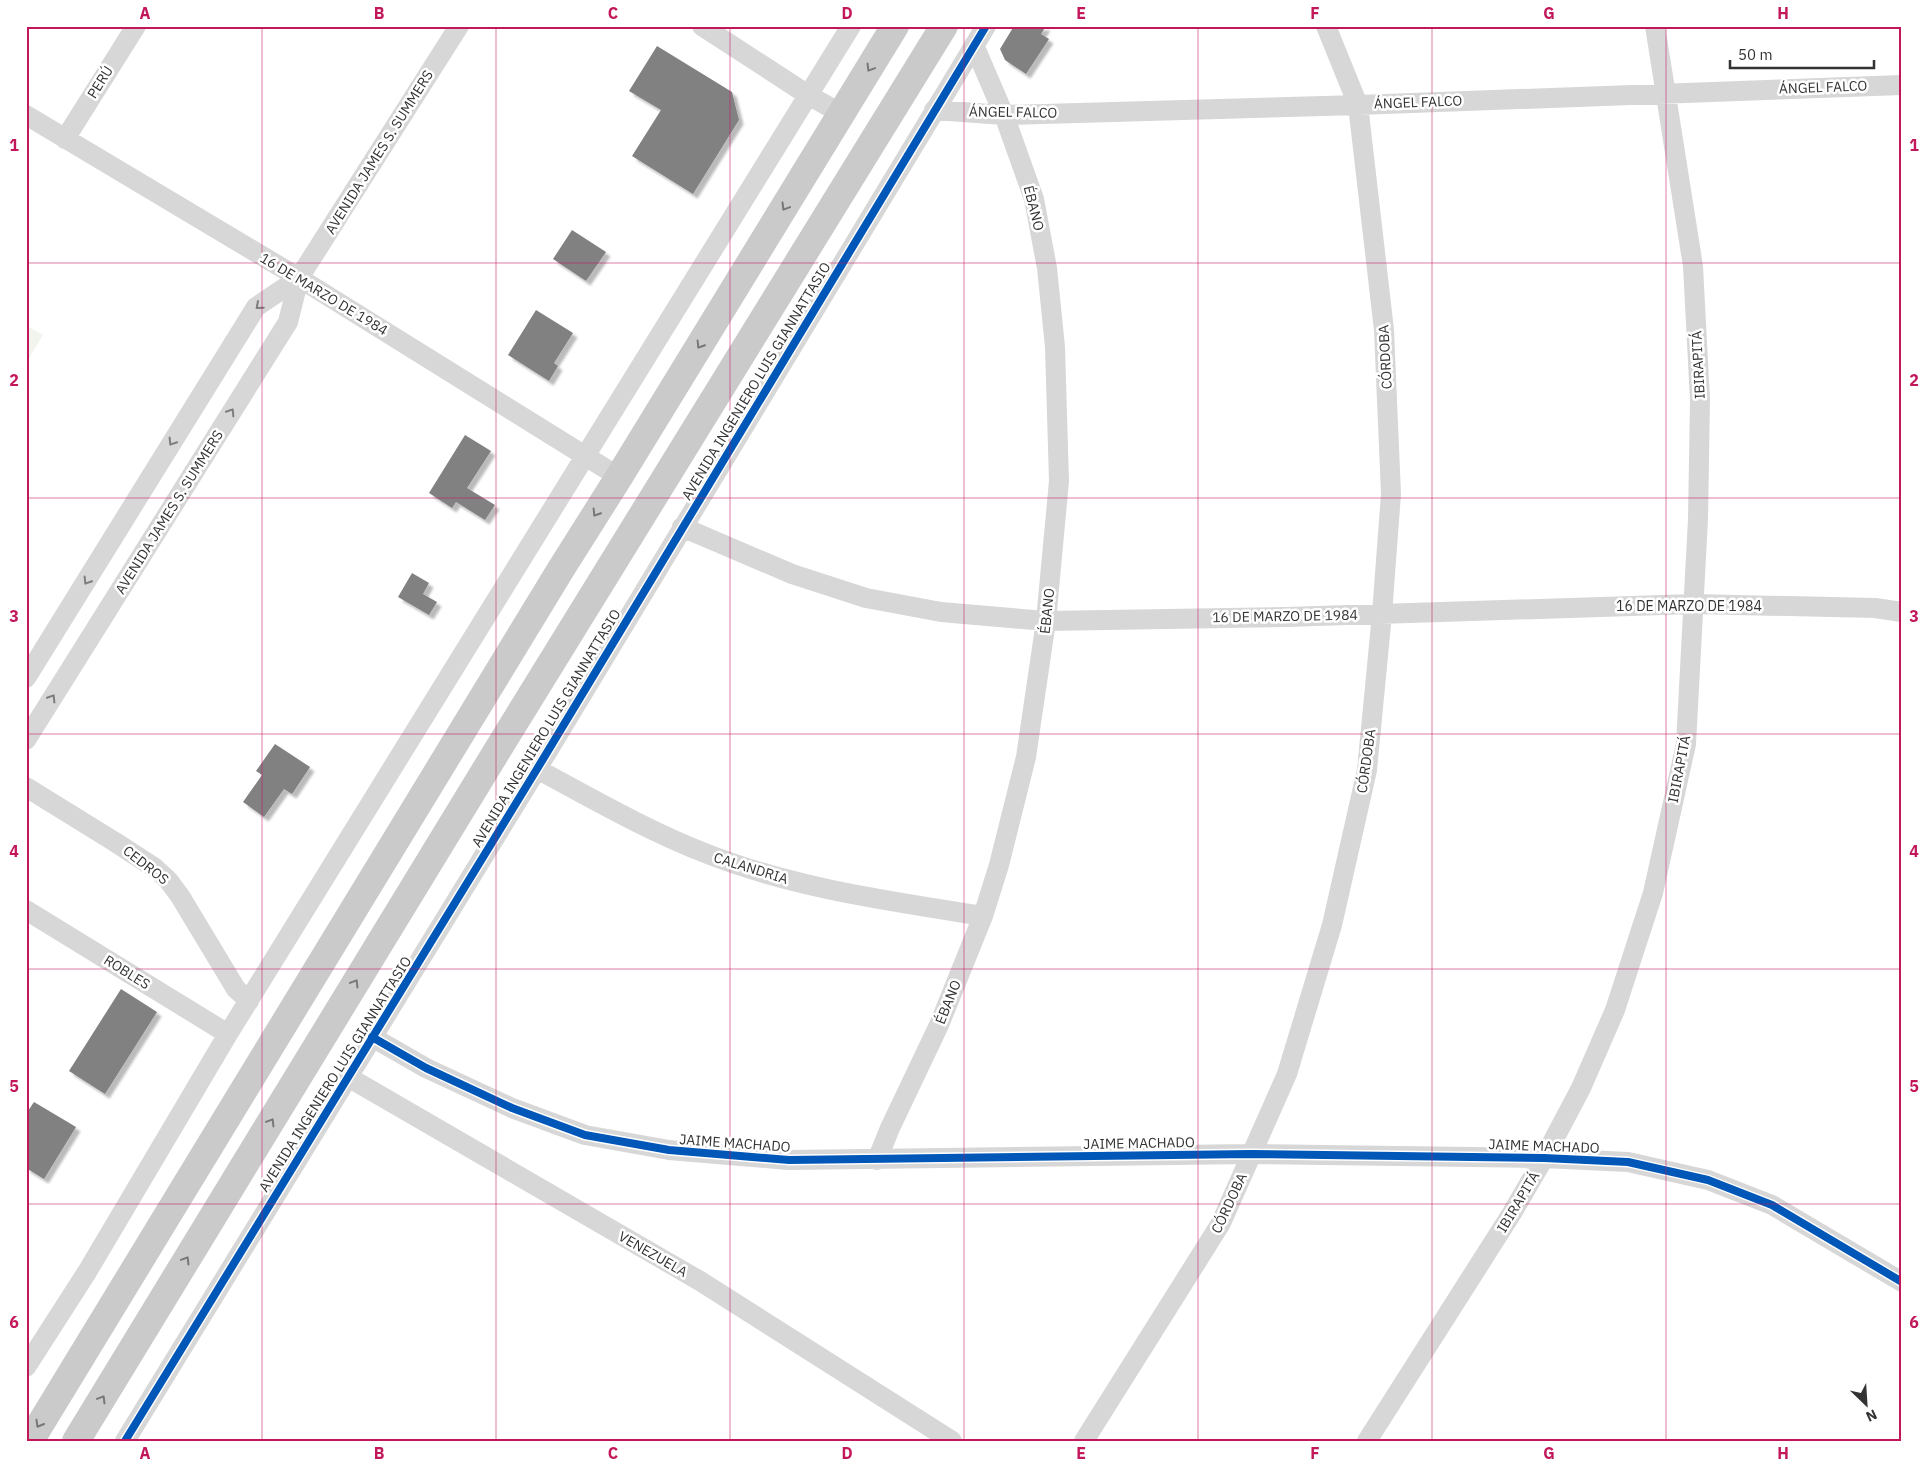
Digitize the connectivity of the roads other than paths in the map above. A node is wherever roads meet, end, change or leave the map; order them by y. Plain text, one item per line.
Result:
1 (136, 26) edge
2 (459, 26) edge
3 (702, 26) edge
4 (851, 26) edge
5 (895, 26) edge
6 (944, 26) edge
7 (986, 26) edge
8 (1326, 26) edge
9 (1654, 26) edge
10 (974, 45) junction
11 (1902, 85) edge
12 (1666, 92) junction
13 (808, 95) junction
14 (1358, 105) junction
15 (934, 110) junction
16 (842, 114) junction
17 (1004, 115) junction
18 (26, 116) edge
19 (65, 138) junction
20 (299, 278) junction
21 (585, 454) junction
22 (619, 477) junction
23 (682, 528) junction
24 (1693, 604) junction
25 (1902, 612) edge
26 (1382, 614) junction
27 (1046, 621) junction
28 (26, 678) edge
29 (26, 740) edge
30 (537, 769) junction
31 (26, 788) edge
32 (26, 910) edge
33 (983, 916) junction
34 (248, 1001) junction
35 (228, 1034) junction
36 (372, 1037) junction
37 (348, 1077) junction
38 (1251, 1154) junction
39 (1544, 1158) junction
40 (877, 1160) junction
41 (1902, 1282) edge
42 (26, 1367) edge
43 (30, 1441) edge
44 (76, 1441) edge
45 (125, 1441) edge
46 (952, 1441) edge
47 (1084, 1441) edge
48 (1367, 1441) edge

1 - 19 street, PERÚ
2 - 20 street, AVENIDA JAMES S. SUMMERS
3 - 13 street
4 - 13 street
5 -> 16 main road
44 -> 6 main road, AVENIDA INGENIERO LUIS GIANNATTASIO
7 - 10 street, AVENIDA INGENIERO LUIS GIANNATTASIO
8 - 14 street, CÓRDOBA
9 - 12 street, IBIRAPITÁ
10 - 15 street, AVENIDA INGENIERO LUIS GIANNATTASIO
10 - 17 street, ÉBANO
11 - 12 street, ÁNGEL FALCO
12 - 14 street, ÁNGEL FALCO
12 - 24 street, IBIRAPITÁ
13 - 16 street
13 - 21 street
14 - 17 street, ÁNGEL FALCO
14 - 26 street, CÓRDOBA
15 - 17 street, ÁNGEL FALCO
15 - 23 street, AVENIDA INGENIERO LUIS GIANNATTASIO
16 -> 22 main road
17 - 27 street, ÉBANO
18 - 19 street, 16 DE MARZO DE 1984
19 - 20 street, 16 DE MARZO DE 1984
20 - 21 street, 16 DE MARZO DE 1984
20 -> 28 street, AVENIDA JAMES S. SUMMERS
29 -> 20 street, AVENIDA JAMES S. SUMMERS
21 - 22 street, 16 DE MARZO DE 1984
21 - 34 street
22 -> 43 main road
23 - 27 street, 16 DE MARZO DE 1984
23 - 30 street, AVENIDA INGENIERO LUIS GIANNATTASIO
24 - 25 street, 16 DE MARZO DE 1984
24 - 26 street, 16 DE MARZO DE 1984
24 - 39 street, IBIRAPITÁ
26 - 27 street, 16 DE MARZO DE 1984
26 - 38 street, CÓRDOBA
27 - 33 street, ÉBANO
30 - 33 street, CALANDRIA
30 - 36 street, AVENIDA INGENIERO LUIS GIANNATTASIO
31 - 34 street, CEDROS
32 - 35 street, ROBLES
33 - 40 street, ÉBANO
34 - 35 street
35 - 42 street
36 - 37 street, AVENIDA INGENIERO LUIS GIANNATTASIO
36 - 40 street, JAIME MACHADO
37 - 45 street, AVENIDA INGENIERO LUIS GIANNATTASIO
37 - 46 street, VENEZUELA
38 - 39 street, JAIME MACHADO
38 - 40 street, JAIME MACHADO
38 - 47 street, CÓRDOBA
39 - 41 street, JAIME MACHADO
39 - 48 street, IBIRAPITÁ

